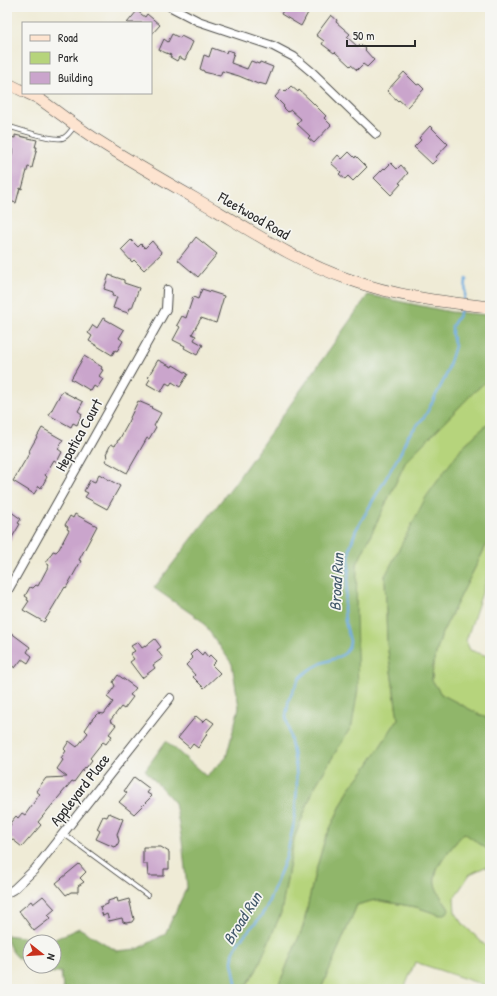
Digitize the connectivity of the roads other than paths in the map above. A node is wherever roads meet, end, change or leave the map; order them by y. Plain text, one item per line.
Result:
1 (172, 7) edge
2 (7, 83) edge
3 (22, 90) edge
4 (29, 94) edge
5 (76, 125) junction
6 (7, 126) edge
7 (376, 134) dead end
8 (167, 290) dead end
9 (490, 307) edge
10 (7, 592) edge
11 (170, 698) dead end
12 (64, 834) junction
13 (7, 893) edge
14 (147, 895) dead end

1 - 7 street
2 - 3 main road
4 - 5 main road, Fleetwood Road
5 - 6 lane
5 - 9 main road, Fleetwood Road
8 - 10 street, Hepatica Court
11 - 12 street, Appleyard Place
12 - 13 street, Appleyard Place
12 - 14 lane

